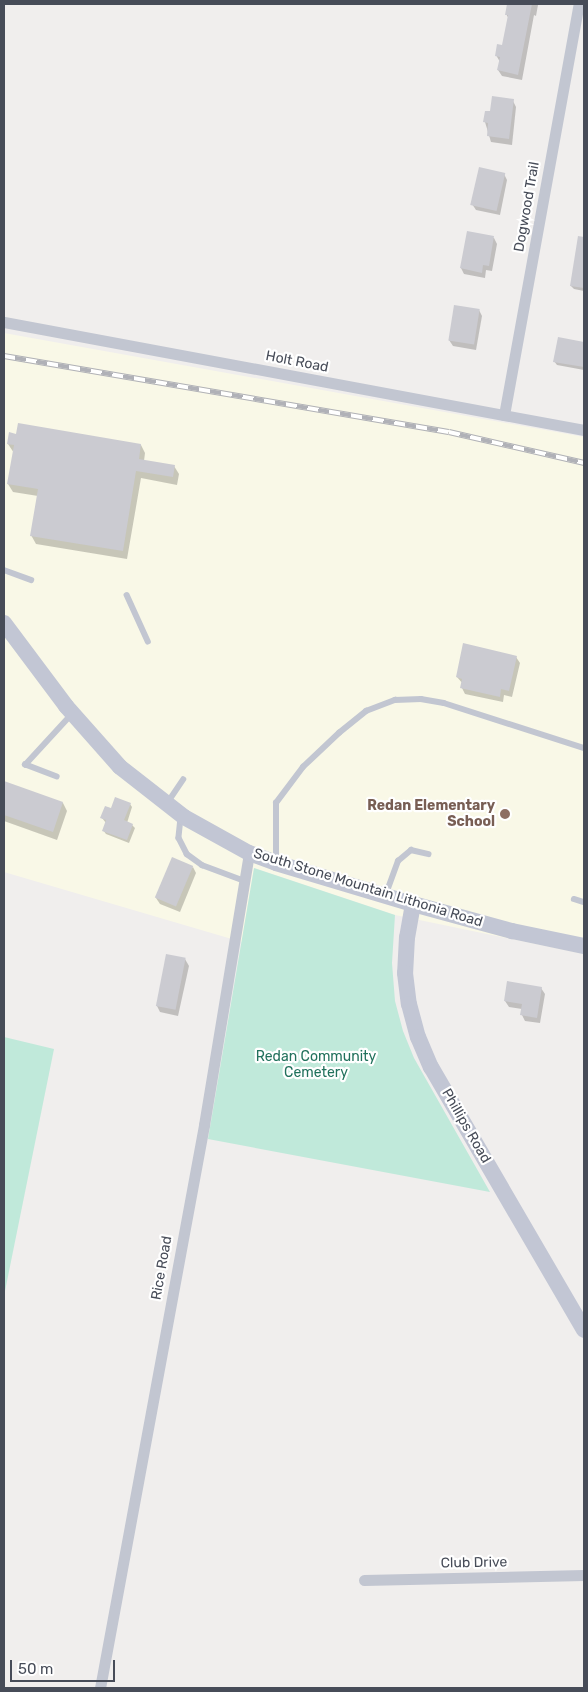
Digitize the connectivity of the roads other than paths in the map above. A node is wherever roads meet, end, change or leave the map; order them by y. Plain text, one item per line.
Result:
1 (579, 4) edge
2 (4, 322) edge
3 (504, 415) junction
4 (584, 430) edge
5 (4, 570) edge
6 (31, 580) dead end
7 (127, 595) dead end
8 (4, 623) edge
9 (148, 641) dead end
10 (72, 713) junction
11 (584, 748) edge
12 (57, 777) dead end
13 (183, 780) dead end
14 (167, 804) junction
15 (182, 816) junction
16 (249, 853) junction
17 (429, 854) dead end
18 (276, 863) junction
19 (245, 881) junction
20 (385, 896) junction
21 (574, 899) dead end
22 (584, 902) edge
23 (413, 904) junction
24 (584, 946) edge
25 (584, 1330) edge
26 (584, 1575) edge
27 (364, 1580) dead end
28 (100, 1688) edge

1 - 3 street, Dogwood Trail
2 - 3 street, Holt Road
3 - 4 street, Holt Road
5 - 6 lane
7 - 9 lane
8 - 10 main road, South Stone Mountain Lithonia Road
10 - 12 lane
10 - 14 main road, South Stone Mountain Lithonia Road
11 - 18 lane
13 - 14 lane
14 - 15 main road, South Stone Mountain Lithonia Road
15 - 16 main road, South Stone Mountain Lithonia Road
15 - 19 lane
16 - 18 main road, South Stone Mountain Lithonia Road
16 - 19 street, Rice Road
17 - 20 lane
18 - 20 main road, South Stone Mountain Lithonia Road
19 - 28 street, Rice Road
20 - 23 main road, South Stone Mountain Lithonia Road
21 - 22 lane
23 - 24 main road, South Stone Mountain Lithonia Road
23 - 25 main road, Phillips Road
26 - 27 street, Club Drive

